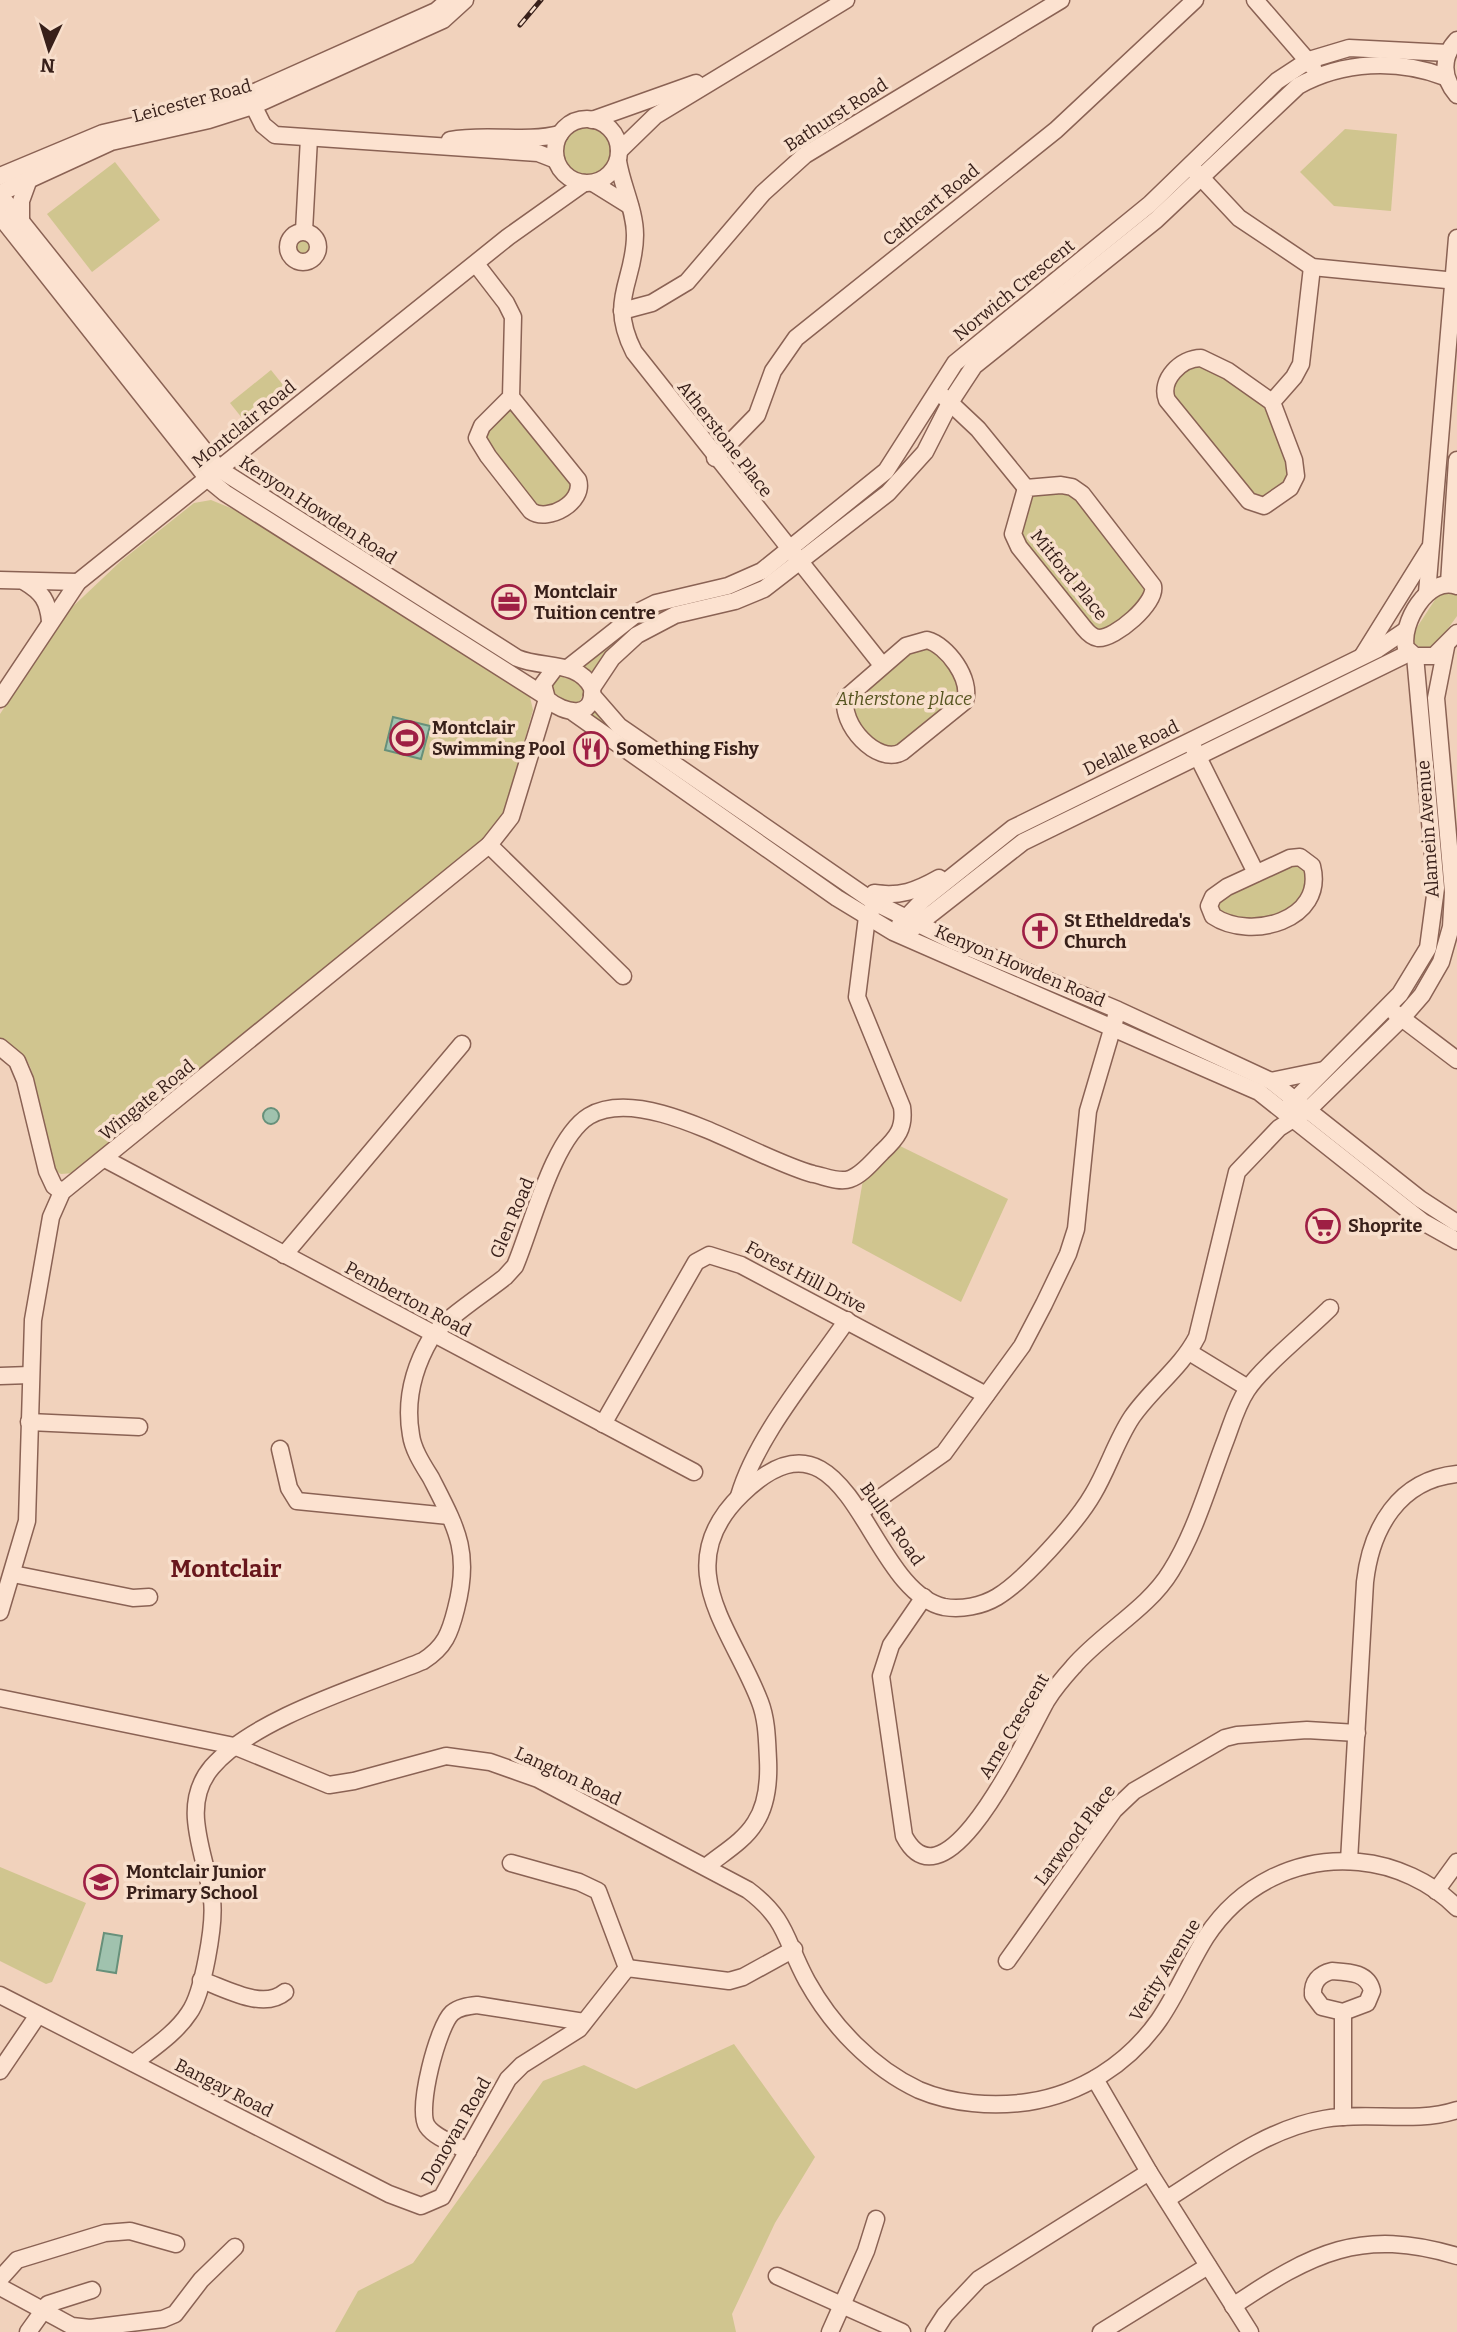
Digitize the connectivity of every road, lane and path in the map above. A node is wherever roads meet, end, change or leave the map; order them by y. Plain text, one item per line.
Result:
1 (449, 0) edge
2 (465, 0) edge
3 (846, 0) edge
4 (1061, 0) edge
5 (1195, 0) edge
6 (1264, 3) edge
7 (1452, 47) edge
8 (1314, 67) junction
9 (715, 77) junction
10 (1446, 77) junction
11 (1457, 95) edge
12 (251, 101) junction
13 (592, 120) junction
14 (560, 134) junction
15 (309, 138) junction
16 (427, 144) junction
17 (618, 156) junction
18 (558, 164) junction
19 (1196, 173) junction
20 (0, 176) edge
21 (29, 179) junction
22 (588, 183) junction
23 (0, 194) edge
24 (631, 206) junction
25 (545, 209) junction
26 (0, 216) edge
27 (21, 222) junction
28 (304, 231) dead end
29 (1457, 238) edge
30 (476, 264) junction
31 (1312, 267) junction
32 (1455, 280) edge
33 (622, 311) junction
34 (1025, 315) junction
35 (91, 321) junction
36 (935, 392) junction
37 (512, 397) junction
38 (951, 401) junction
39 (1272, 402) junction
40 (715, 458) junction
41 (1457, 460) edge
42 (213, 474) junction
43 (1026, 488) junction
44 (1434, 497) junction
45 (1454, 499) junction
46 (1430, 547) junction
47 (793, 556) junction
48 (0, 580) edge
49 (24, 582) junction
50 (78, 582) junction
51 (1454, 584) edge
52 (1427, 593) junction
53 (407, 600) junction
54 (50, 621) junction
55 (1406, 630) junction
56 (1457, 633) edge
57 (1446, 647) junction
58 (504, 650) junction
59 (1412, 654) junction
60 (1361, 657) junction
61 (495, 665) junction
62 (882, 666) junction
63 (562, 668) junction
64 (592, 692) junction
65 (546, 697) junction
66 (0, 699) edge
67 (567, 711) junction
68 (538, 731) junction
69 (1194, 749) junction
70 (489, 845) junction
71 (957, 872) junction
72 (1256, 873) junction
73 (878, 898) junction
74 (944, 903) junction
75 (867, 917) junction
76 (911, 921) junction
77 (899, 935) junction
78 (951, 940) junction
79 (623, 976) dead end
80 (1387, 1007) junction
81 (1402, 1017) junction
82 (1115, 1018) junction
83 (462, 1044) dead end
84 (0, 1047) edge
85 (1457, 1060) edge
86 (1326, 1069) junction
87 (1271, 1081) junction
88 (1334, 1084) junction
89 (1297, 1109) junction
90 (1335, 1129) junction
91 (104, 1159) junction
92 (62, 1192) junction
93 (1457, 1223) edge
94 (1457, 1241) edge
95 (284, 1255) junction
96 (1330, 1308) dead end
97 (846, 1320) junction
98 (433, 1335) junction
99 (1189, 1352) junction
100 (30, 1374) junction
101 (0, 1376) edge
102 (1248, 1388) junction
103 (986, 1395) junction
104 (29, 1422) junction
105 (603, 1424) junction
106 (139, 1427) dead end
107 (280, 1449) dead end
108 (694, 1472) dead end
109 (1457, 1474) edge
110 (739, 1496) junction
111 (860, 1512) junction
112 (449, 1516) junction
113 (13, 1574) junction
114 (149, 1597) dead end
115 (924, 1597) junction
116 (0, 1612) edge
117 (0, 1698) edge
118 (1357, 1733) junction
119 (234, 1746) junction
120 (1349, 1861) junction
121 (1457, 1861) edge
122 (511, 1863) dead end
123 (707, 1866) junction
124 (1436, 1891) junction
125 (1457, 1909) edge
126 (794, 1950) junction
127 (1007, 1961) dead end
128 (627, 1968) junction
129 (201, 1980) junction
130 (285, 1992) dead end
131 (0, 1995) edge
132 (1343, 2012) dead end
133 (38, 2015) junction
134 (584, 2022) junction
135 (135, 2063) junction
136 (0, 2071) edge
137 (1095, 2078) junction
138 (1457, 2110) edge
139 (1343, 2117) junction
140 (468, 2151) junction
141 (1149, 2172) junction
142 (1167, 2199) junction
143 (433, 2204) joint
144 (876, 2219) dead end
145 (176, 2244) dead end
146 (235, 2247) dead end
147 (1457, 2256) edge
148 (1208, 2266) junction
149 (776, 2276) dead end
150 (0, 2279) edge
151 (0, 2287) edge
152 (92, 2290) dead end
153 (842, 2305) junction
154 (1233, 2306) junction
155 (42, 2311) junction
156 (28, 2332) edge
157 (830, 2332) edge
158 (902, 2332) edge
159 (934, 2332) edge
160 (1101, 2332) edge
161 (1250, 2332) edge

1 - 12 street, Leicester Road
2 - 12 street, Leicester Road
3 - 9 street
4 - 33 street, Bathurst Road
5 - 40 street, Cathcart Road
6 - 8 street
7 - 8 street, Norwich Crescent
7 - 10 street
8 - 10 street, Norwich Crescent
8 - 19 street, Norwich Crescent
9 - 13 street
9 - 17 street
10 - 11 street
12 - 15 street
12 - 20 street, Leicester Road
12 - 21 street, Leicester Road
13 - 14 street
13 - 17 street
14 - 16 street
14 - 18 street
15 - 16 street
15 - 28 street
16 - 18 street
17 - 22 street
17 - 24 street, Atherstone Place
18 - 22 street
18 - 25 street, Montclair Road
19 - 31 street
19 - 34 street, Norwich Crescent
21 - 23 street, Leicester Road
21 - 27 street
22 - 24 street
22 - 25 street, Montclair Road
23 - 27 street, Kenyon Howden Road
24 - 33 street, Atherstone Place
25 - 30 street, Montclair Road
26 - 35 street, Kenyon Howden Road
27 - 35 street, Kenyon Howden Road
29 - 32 street
30 - 37 street
30 - 42 street, Montclair Road
31 - 32 street
31 - 39 street
32 - 44 street
33 - 40 street, Atherstone Place
34 - 36 street, Norwich Crescent
34 - 38 street, Norwich Crescent
35 - 42 street, Kenyon Howden Road
36 - 38 street
36 - 47 street, Norwich Crescent
37 - 37 street
38 - 43 street
38 - 47 street, Norwich Crescent
39 - 39 street
40 - 47 street, Atherstone Place
41 - 45 street
42 - 50 street, Montclair Road
42 - 53 street, Kenyon Howden Road
43 - 43 street, Mitford Place
44 - 45 street
44 - 46 street
45 - 51 street
46 - 52 street
46 - 60 street
47 - 62 street, Atherstone Place
47 - 63 street, Norwich Crescent
47 - 64 street, Norwich Crescent
48 - 49 street
49 - 50 street
49 - 54 street
50 - 54 street, Montclair Road
51 - 52 street
52 - 55 street
53 - 58 street, Kenyon Howden Road
53 - 61 street, Kenyon Howden Road
54 - 66 street, Montclair Road
55 - 59 street, Alamein Avenue
55 - 60 street, Delalle Road
56 - 57 street
57 - 59 street, Delalle Road
57 - 81 street, Alamein Avenue
58 - 61 street
58 - 63 street, Kenyon Howden Road
59 - 69 street, Delalle Road
59 - 80 street, Alamein Avenue
60 - 69 street, Delalle Road
61 - 65 street, Kenyon Howden Road
62 - 62 street
63 - 64 street
63 - 65 street
64 - 67 street
64 - 73 street, Kenyon Howden Road
65 - 67 street
65 - 68 street, Wingate Road
67 - 68 street, Wingate Road
67 - 75 street, Kenyon Howden Road
68 - 70 street, Wingate Road
69 - 71 street, Delalle Road
69 - 72 street
69 - 74 street, Delalle Road
70 - 79 street
70 - 91 street, Wingate Road
71 - 73 street
71 - 76 street, Delalle Road
72 - 72 street
73 - 75 street, Glen Road
73 - 76 street, Kenyon Howden Road
74 - 76 street, Delalle Road
74 - 78 street
75 - 77 street, Kenyon Howden Road
75 - 98 street, Glen Road
76 - 77 street, Delalle Road
76 - 78 street, Kenyon Howden Road
77 - 82 street, Kenyon Howden Road
78 - 82 street, Kenyon Howden Road
80 - 81 street
80 - 86 street, Alamein Avenue
81 - 85 street
81 - 88 street, Alamein Avenue
82 - 87 street, Kenyon Howden Road
82 - 89 street, Kenyon Howden Road
82 - 103 street
83 - 95 street
84 - 92 street
86 - 87 street
86 - 89 street, Alamein Avenue
87 - 89 street, Kenyon Howden Road
88 - 89 street, Alamein Avenue
88 - 90 street
89 - 90 street, Kenyon Howden Road
89 - 94 street, Kenyon Howden Road
89 - 99 street
90 - 93 street, Kenyon Howden Road
91 - 92 street, Wingate Road
91 - 95 street, Pemberton Road
92 - 100 street
95 - 98 street, Pemberton Road
96 - 102 street, Arne Crescent
97 - 103 street, Forest Hill Drive
97 - 105 street, Forest Hill Drive
97 - 110 street
98 - 105 street, Pemberton Road
98 - 112 street, Glen Road
99 - 102 street
99 - 115 street
100 - 101 street
100 - 104 street
102 - 115 street, Arne Crescent
103 - 111 street
104 - 106 street
104 - 113 street
105 - 108 street, Pemberton Road
107 - 112 street
109 - 118 street
110 - 111 street, Buller Road
110 - 123 street, Buller Road
111 - 115 street, Buller Road
112 - 119 street, Glen Road
113 - 114 street
113 - 116 street
117 - 119 street, Langton Road
118 - 120 street
118 - 127 street, Larwood Place
119 - 123 street, Langton Road
119 - 129 street, Glen Road
120 - 124 street, Verity Avenue
120 - 137 street, Verity Avenue
121 - 124 street
122 - 128 street
123 - 126 street, Langton Road
124 - 125 street, Verity Avenue
126 - 128 street
126 - 137 street, Verity Avenue
128 - 134 street, Donovan Road
129 - 130 street
129 - 135 street, Glen Road
131 - 133 street, Bangay Road
132 - 139 street
133 - 135 street, Bangay Road
133 - 136 street
134 - 140 street, Donovan Road
134 - 140 street
135 - 143 street, Bangay Road
137 - 141 street
138 - 139 street
139 - 142 street
140 - 143 street, Donovan Road
141 - 142 street
141 - 159 street
142 - 148 street
144 - 153 street
145 - 150 street
146 - 155 street
147 - 154 street
148 - 154 street
148 - 160 street
149 - 153 street
151 - 155 street
152 - 155 street
153 - 157 street
153 - 158 street
154 - 161 street
155 - 156 street

